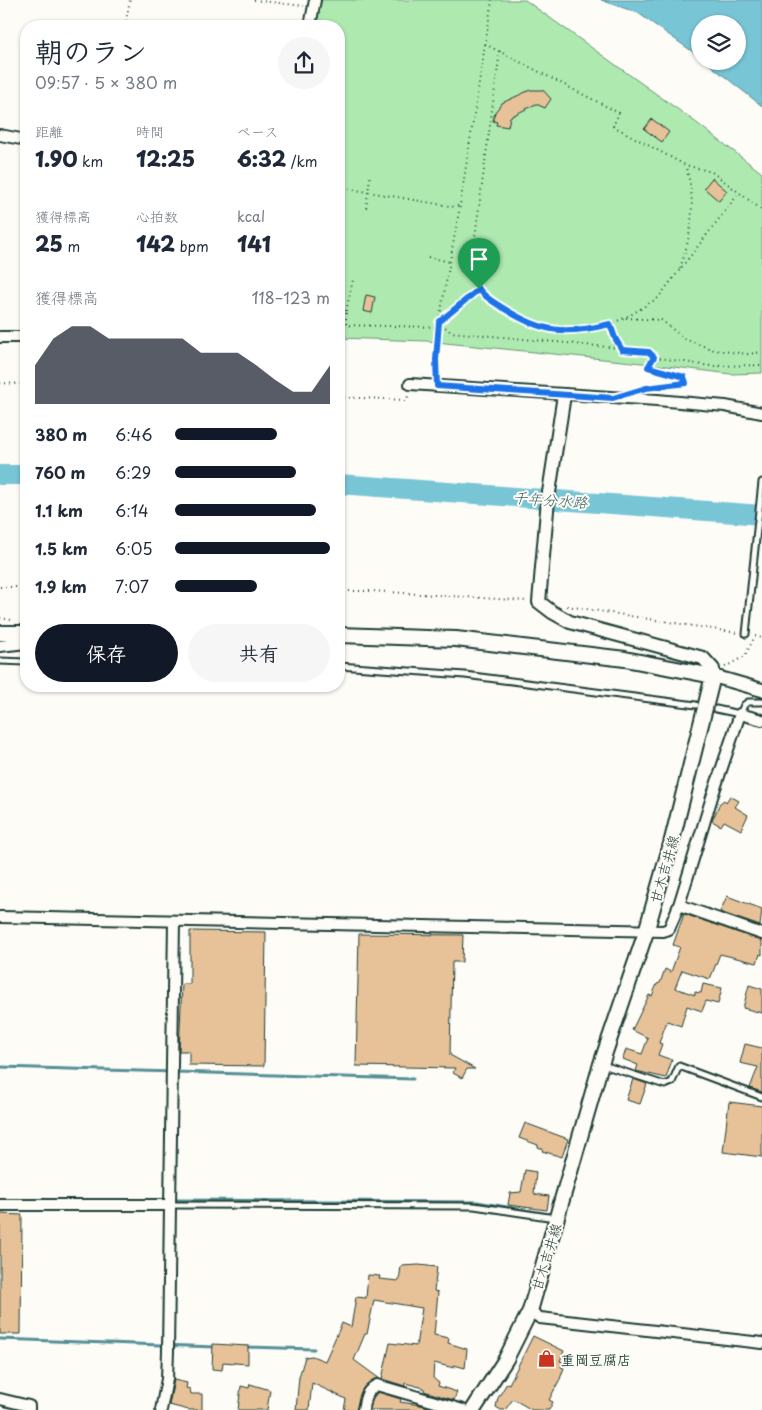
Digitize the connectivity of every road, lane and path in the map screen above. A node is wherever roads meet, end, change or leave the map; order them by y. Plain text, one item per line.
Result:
1 (130, 0) edge
2 (254, 0) edge
3 (492, 0) edge
4 (314, 4) edge
5 (126, 20) edge
6 (311, 20) edge
7 (485, 44) junction
8 (500, 51) junction
9 (0, 135) edge
10 (20, 139) edge
11 (685, 166) junction
12 (370, 177) dead end
13 (345, 188) edge
14 (368, 192) junction
15 (739, 193) junction
16 (460, 205) junction
17 (366, 208) dead end
18 (762, 210) edge
19 (428, 257) dead end
20 (450, 262) junction
21 (680, 270) junction
22 (353, 280) dead end
23 (479, 289) junction
24 (346, 311) joint
25 (624, 318) junction
26 (439, 322) junction
27 (610, 324) junction
28 (346, 325) joint
29 (438, 327) junction
30 (0, 337) edge
31 (20, 337) edge
32 (622, 350) junction
33 (762, 352) edge
34 (654, 357) junction
35 (762, 365) edge
36 (0, 383) edge
37 (20, 384) edge
38 (413, 384) joint
39 (437, 386) junction
40 (646, 388) dead end
41 (564, 395) junction
42 (345, 397) edge
43 (762, 413) edge
44 (762, 482) edge
45 (0, 587) edge
46 (20, 587) edge
47 (345, 591) edge
48 (539, 602) junction
49 (558, 604) dead end
50 (0, 633) edge
51 (20, 633) edge
52 (746, 634) joint
53 (345, 636) edge
54 (762, 638) edge
55 (20, 644) edge
56 (0, 646) edge
57 (0, 661) edge
58 (20, 662) edge
59 (345, 666) edge
60 (713, 673) junction
61 (762, 690) edge
62 (762, 702) edge
63 (696, 705) dead end
64 (716, 709) dead end
65 (740, 714) junction
66 (762, 720) edge
67 (679, 905) junction
68 (0, 918) edge
69 (174, 921) junction
70 (646, 932) junction
71 (762, 934) edge
72 (601, 1064) junction
73 (762, 1097) edge
74 (0, 1205) edge
75 (170, 1205) junction
76 (558, 1218) junction
77 (530, 1311) junction
78 (762, 1343) edge
79 (0, 1399) edge
80 (29, 1410) edge
81 (160, 1410) edge
82 (363, 1410) edge
83 (463, 1410) edge
84 (473, 1410) edge

1 - 5 path
2 - 4 path
3 - 7 path
4 - 6 street
7 - 8 path
7 - 16 path
8 - 11 path
8 - 23 path
9 - 10 street
11 - 15 path
11 - 21 path
12 - 14 path
13 - 14 path
14 - 16 path
14 - 17 path
15 - 18 path
15 - 21 path
16 - 20 path
19 - 20 path
20 - 26 path
21 - 25 path
22 - 24 path
23 - 26 path
23 - 27 path
24 - 28 path
25 - 27 path
25 - 33 path
26 - 29 path
26 - 32 path
27 - 32 path
28 - 29 path
29 - 39 path
30 - 31 street
32 - 34 path
34 - 35 path
34 - 40 path
36 - 37 path
38 - 39 street
38 - 42 path
39 - 41 street
41 - 43 street
41 - 48 street
44 - 52 lane
45 - 46 path
47 - 48 path
48 - 60 street
49 - 52 path
50 - 51 main road
53 - 60 main road
54 - 60 path
55 - 56 street
57 - 58 lane
59 - 63 lane
60 - 61 street
60 - 70 main road, 甘木吉井線
62 - 65 lane
64 - 65 lane
65 - 66 street
65 - 67 street
67 - 70 street
67 - 71 street
68 - 69 street
69 - 70 street
69 - 75 street
70 - 72 main road, 甘木吉井線
72 - 73 lane
72 - 76 main road, 甘木吉井線
74 - 75 street
75 - 76 lane
75 - 81 street
76 - 77 main road, 甘木吉井線
77 - 78 street
77 - 84 main road, 甘木吉井線
79 - 80 street
82 - 83 street

